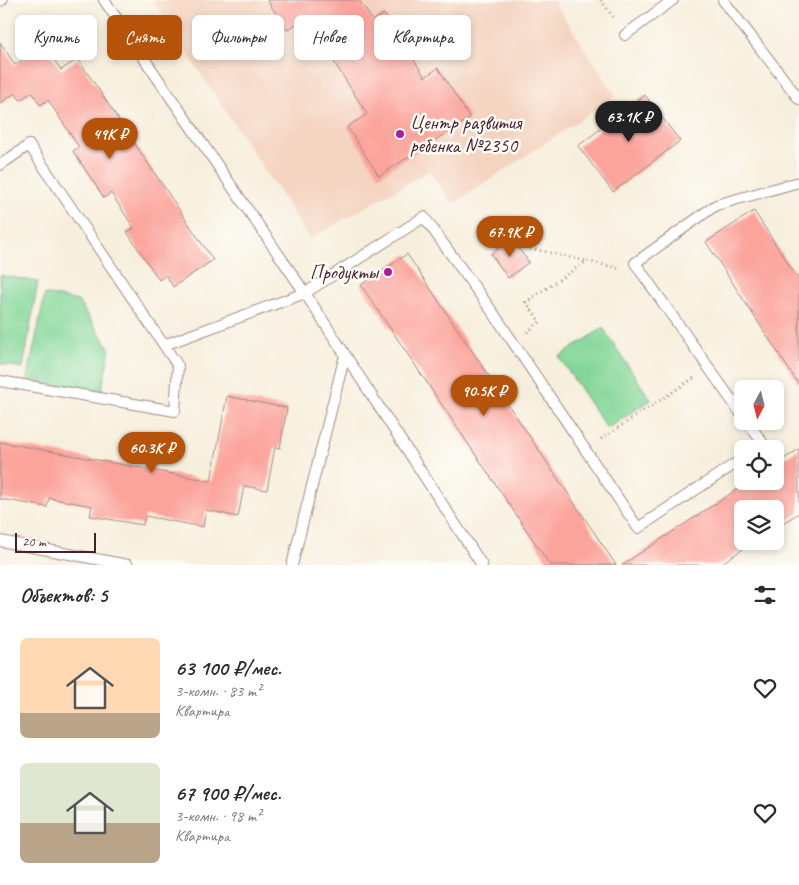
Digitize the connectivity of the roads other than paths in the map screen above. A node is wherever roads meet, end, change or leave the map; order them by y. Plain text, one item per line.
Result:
1 (104, 0) edge
2 (673, 0) edge
3 (723, 0) edge
4 (625, 35) road end
5 (799, 99) edge
6 (0, 165) edge
7 (799, 182) edge
8 (305, 293) junction
9 (164, 345) junction
10 (345, 355) junction
11 (0, 380) edge
12 (734, 403) edge
13 (734, 464) edge
14 (0, 541) edge
15 (128, 565) edge
16 (292, 565) edge
17 (482, 565) edge

1 - 8 lane
2 - 4 lane
3 - 5 lane
6 - 9 lane
7 - 12 lane
8 - 9 lane
8 - 10 lane
8 - 13 lane
9 - 11 lane
10 - 16 lane
10 - 17 lane
14 - 15 lane

